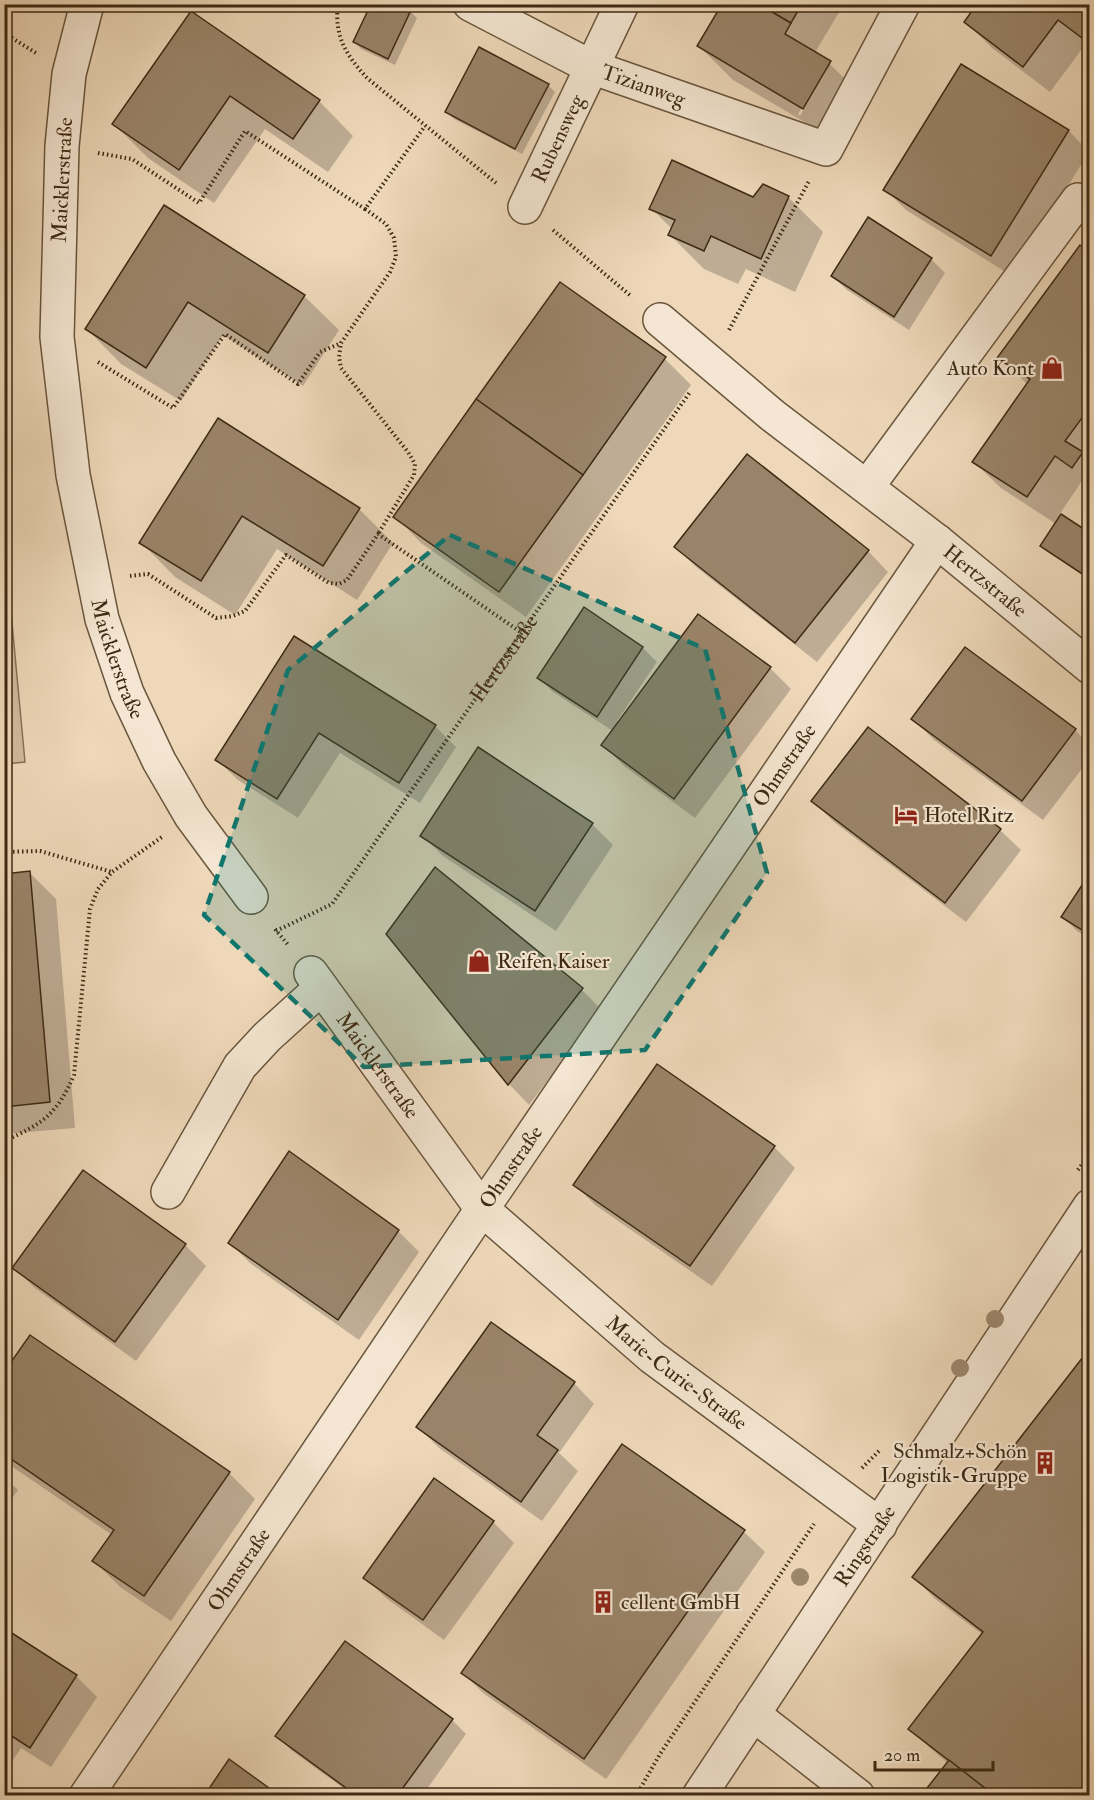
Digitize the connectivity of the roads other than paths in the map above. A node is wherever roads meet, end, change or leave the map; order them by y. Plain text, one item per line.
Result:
1 (87, 4) edge
2 (470, 4) edge
3 (622, 4) edge
4 (903, 4) edge
5 (591, 67) junction
6 (525, 207) road end
7 (1089, 208) edge
8 (660, 320) road end
9 (867, 487) junction
10 (937, 541) junction
11 (1089, 667) edge
12 (251, 897) road end
13 (168, 1192) dead end
14 (1089, 1206) edge
15 (482, 1209) junction
16 (880, 1525) junction
17 (753, 1714) junction
18 (86, 1796) edge
19 (699, 1796) edge
20 (858, 1796) edge

1 - 12 street, Maicklerstraße
2 - 5 street, Tizianweg
3 - 5 street, Rubensweg
4 - 5 street, Tizianweg
5 - 6 street, Rubensweg
7 - 9 street
8 - 9 street, Hertzstraße
9 - 10 street, Hertzstraße
10 - 11 street, Hertzstraße
10 - 15 street, Ohmstraße
13 - 15 street, Maicklerstraße
14 - 16 street, Ringstraße
15 - 16 street, Marie-Curie-Straße
15 - 18 street, Ohmstraße
16 - 17 street, Ringstraße
17 - 19 street, Ringstraße
17 - 20 street

